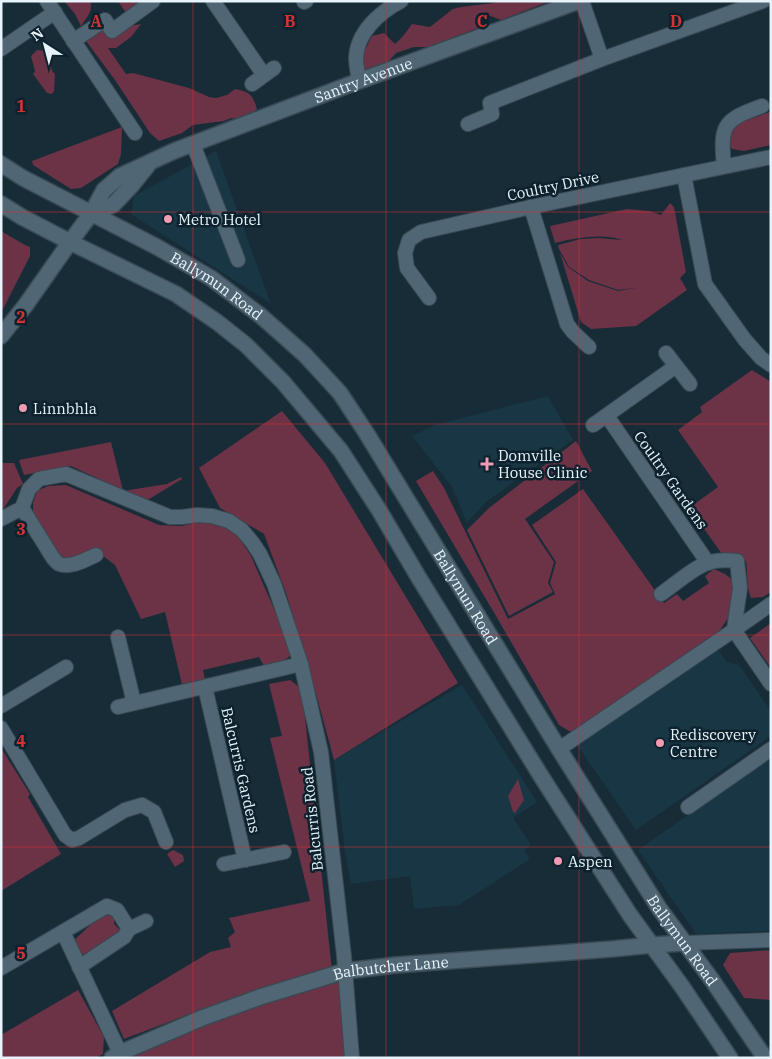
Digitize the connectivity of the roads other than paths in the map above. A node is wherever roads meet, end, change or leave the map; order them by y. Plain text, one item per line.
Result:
1 (153, 1) edge
2 (213, 1) edge
3 (580, 1) edge
4 (763, 1) edge
5 (390, 3) edge
6 (51, 7) edge
7 (73, 41) junction
8 (1, 49) edge
9 (602, 59) junction
10 (359, 81) junction
11 (252, 84) dead end
12 (762, 106) dead end
13 (468, 124) dead end
14 (135, 133) dead end
15 (193, 144) junction
16 (771, 157) edge
17 (1, 164) edge
18 (724, 166) junction
19 (684, 175) junction
20 (1, 204) edge
21 (531, 207) junction
22 (91, 214) junction
23 (70, 242) junction
24 (238, 260) dead end
25 (429, 298) dead end
26 (1, 336) edge
27 (589, 347) dead end
28 (666, 353) dead end
29 (771, 365) edge
30 (676, 366) junction
31 (690, 384) dead end
32 (606, 416) junction
33 (593, 425) dead end
34 (22, 508) junction
35 (1, 520) edge
36 (96, 555) dead end
37 (708, 563) junction
38 (661, 594) dead end
39 (771, 604) edge
40 (734, 630) junction
41 (118, 637) dead end
42 (301, 664) junction
43 (66, 667) dead end
44 (771, 684) edge
45 (205, 687) junction
46 (134, 703) junction
47 (1, 706) edge
48 (118, 707) dead end
49 (1, 728) edge
50 (559, 749) junction
51 (771, 749) edge
52 (688, 807) dead end
53 (166, 842) dead end
54 (284, 852) dead end
55 (245, 860) junction
56 (224, 864) dead end
57 (146, 921) dead end
58 (129, 929) junction
59 (62, 932) junction
60 (771, 940) edge
61 (684, 943) junction
62 (652, 944) junction
63 (79, 967) junction
64 (1, 968) edge
65 (345, 971) junction
66 (116, 1056) edge
67 (352, 1058) edge
68 (730, 1058) edge
69 (765, 1058) edge

1 - 7 street
2 - 11 street
3 - 9 street
3 - 10 main road, Santry Avenue
4 - 9 street
5 - 10 street
6 - 7 street
6 - 8 street
7 - 14 street
9 - 13 street
10 - 15 main road, Santry Avenue
12 - 18 street
15 - 22 main road, Santry Avenue
15 - 24 street
16 - 18 street, Coultry Drive
17 - 22 main road, Ballymun Road
18 - 19 street, Coultry Drive
19 - 21 street, Coultry Drive
19 - 29 street
20 - 23 main road, Ballymun Road
21 - 25 street, Coultry Drive
21 - 27 street
22 - 23 main road, Santry Avenue
22 - 50 main road, Ballymun Road
23 - 26 main road
23 - 62 main road, Ballymun Road
28 - 30 street
30 - 31 street
30 - 32 street
32 - 33 street
32 - 37 street, Coultry Gardens
34 - 35 street
34 - 36 street
34 - 42 street, Balcurris Road
37 - 38 street
37 - 40 street
39 - 40 street
40 - 44 street
40 - 50 street
41 - 46 street
42 - 45 street
42 - 65 street, Balcurris Road
43 - 47 street
45 - 46 street
45 - 55 street, Balcurris Gardens
46 - 48 street
49 - 53 street
50 - 61 main road, Ballymun Road
51 - 52 street
54 - 55 street
55 - 56 street
57 - 58 street
58 - 59 street
58 - 63 street
59 - 63 street
59 - 64 street
60 - 61 street
61 - 62 main road, Balbutcher Lane
61 - 69 main road, Ballymun Road
62 - 65 main road, Balbutcher Lane
62 - 68 main road, Ballymun Road
63 - 66 street
65 - 66 main road, Balbutcher Lane
65 - 67 street, Balcurris Road

